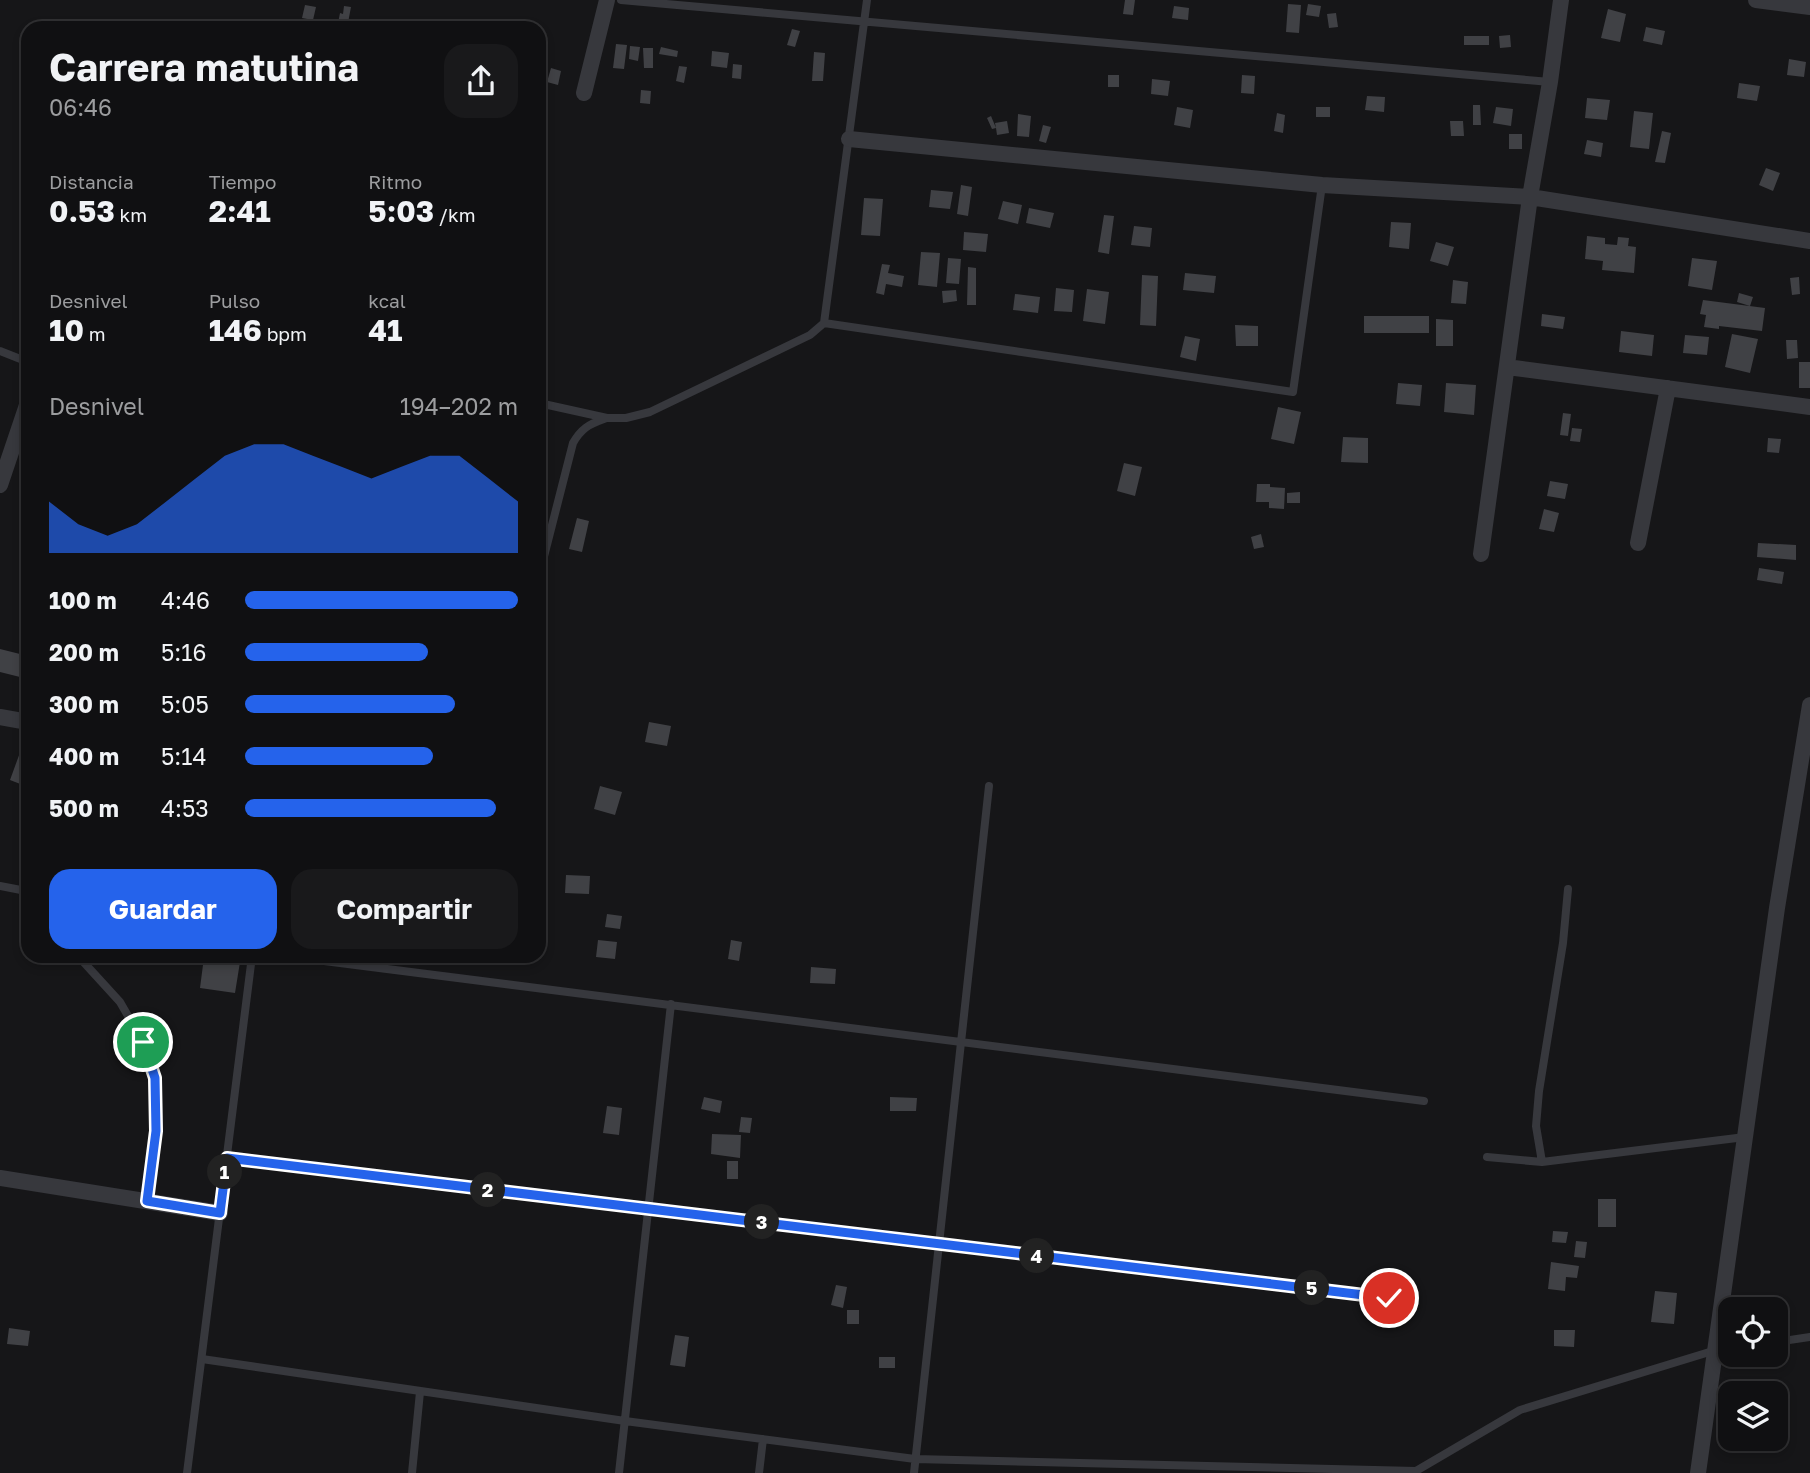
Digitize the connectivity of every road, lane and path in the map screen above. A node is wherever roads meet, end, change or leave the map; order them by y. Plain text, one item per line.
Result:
1 (607, 0) edge
2 (621, 0) edge
3 (867, 0) edge
4 (1560, 0) edge
5 (1756, 0) edge
6 (1810, 7) edge
7 (864, 21) junction
8 (1550, 82) junction
9 (584, 93) dead end
10 (849, 139) junction
11 (1322, 185) junction
12 (1530, 197) junction
13 (1810, 242) edge
14 (824, 323) junction
15 (0, 351) edge
16 (21, 359) edge
17 (1507, 367) junction
18 (1668, 388) junction
19 (546, 405) edge
20 (1810, 407) edge
21 (607, 418) junction
22 (21, 423) edge
23 (0, 485) edge
24 (1638, 543) dead end
25 (546, 549) edge
26 (1481, 554) dead end
27 (1810, 705) edge
28 (0, 717) edge
29 (21, 721) edge
30 (989, 786) dead end
31 (0, 886) edge
32 (1568, 889) dead end
33 (21, 890) edge
34 (84, 963) edge
35 (251, 963) edge
36 (341, 963) edge
37 (671, 1004) junction
38 (961, 1041) junction
39 (1424, 1101) dead end
40 (1745, 1137) junction
41 (1487, 1157) dead end
42 (227, 1158) junction
43 (1542, 1162) junction
44 (0, 1178) edge
45 (147, 1201) junction
46 (649, 1209) junction
47 (224, 1213) junction
48 (939, 1244) junction
49 (1728, 1297) edge
50 (1389, 1298) dead end
51 (1810, 1337) edge
52 (1788, 1340) edge
53 (1718, 1351) edge
54 (202, 1359) junction
55 (1719, 1367) edge
56 (420, 1392) junction
57 (625, 1421) junction
58 (763, 1439) junction
59 (915, 1459) junction
60 (1287, 1471) edge
61 (187, 1473) edge
62 (412, 1473) edge
63 (619, 1473) edge
64 (759, 1473) edge
65 (914, 1473) edge
66 (1698, 1473) edge

1 - 9 street
2 - 7 lane
3 - 7 lane
4 - 8 street
5 - 6 street
7 - 8 lane
7 - 10 lane
8 - 12 street
10 - 11 street
10 - 14 lane
11 - 12 street
11 - 14 lane
12 - 13 street
12 - 17 street
14 - 21 lane
15 - 16 lane
17 - 18 street
17 - 26 street
18 - 20 street
18 - 24 street
19 - 21 lane
21 - 25 lane
22 - 23 street
27 - 40 street
28 - 29 street
30 - 38 lane
31 - 33 lane
32 - 43 lane
34 - 45 lane
35 - 42 lane
36 - 37 lane
37 - 38 lane
37 - 46 lane
38 - 39 lane
38 - 48 lane
40 - 43 lane
40 - 49 street
41 - 43 lane
42 - 46 lane
42 - 47 lane
44 - 45 street
45 - 47 street
46 - 48 lane
46 - 57 lane
47 - 54 lane
48 - 50 lane
48 - 59 lane
51 - 52 lane
53 - 60 lane
54 - 56 lane
54 - 61 lane
55 - 66 street
56 - 57 lane
56 - 62 lane
57 - 58 lane
57 - 63 lane
58 - 59 lane
58 - 64 lane
59 - 60 lane
59 - 65 lane

